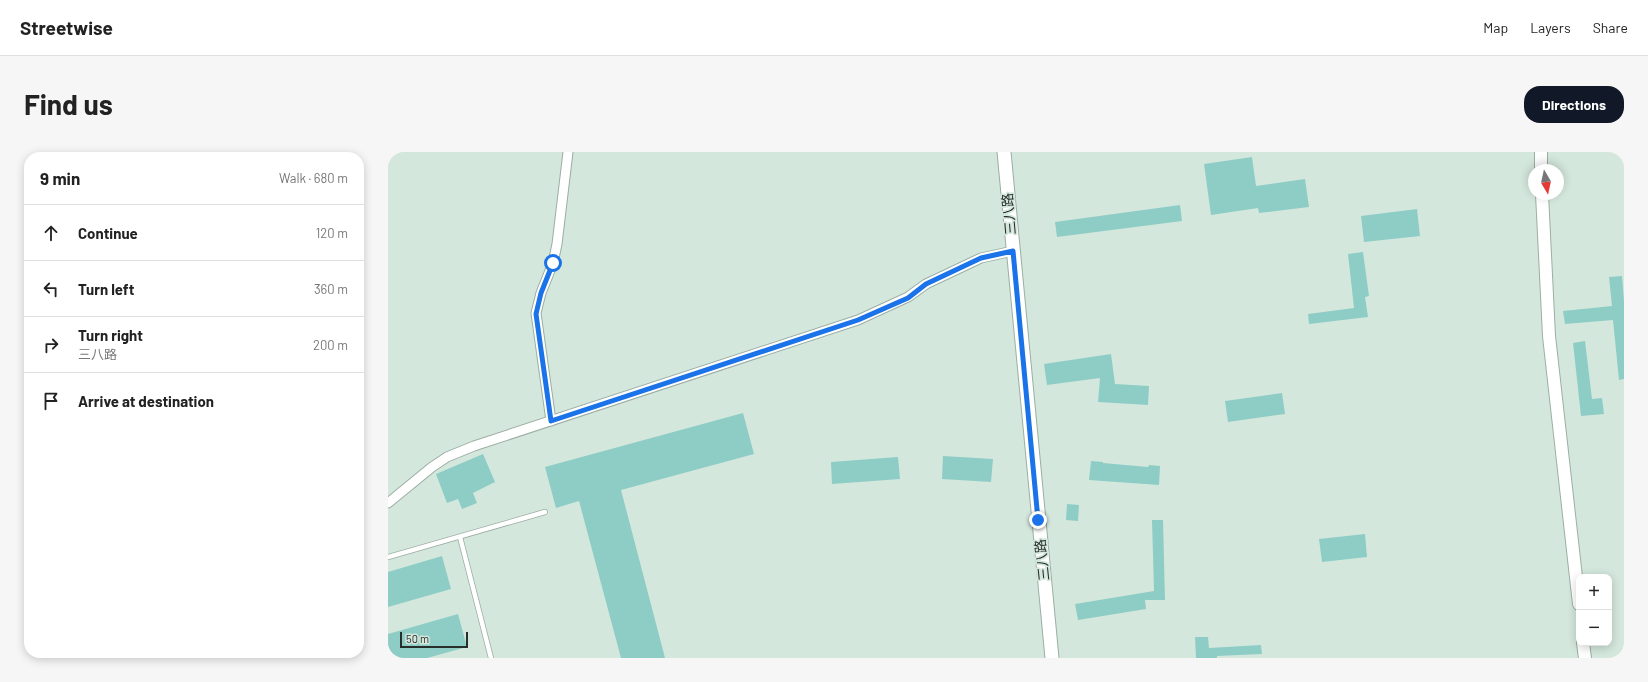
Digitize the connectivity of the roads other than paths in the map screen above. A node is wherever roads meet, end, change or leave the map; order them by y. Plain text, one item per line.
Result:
1 (568, 152) edge
2 (1004, 152) edge
3 (1540, 152) edge
4 (1541, 164) edge
5 (1542, 200) edge
6 (1013, 251) junction
7 (551, 421) junction
8 (388, 503) edge
9 (545, 512) dead end
10 (460, 537) junction
11 (388, 557) edge
12 (1576, 577) edge
13 (1583, 646) edge
14 (491, 658) edge
15 (1052, 658) edge
16 (1585, 658) edge

1 - 7 street
2 - 6 main road, 三八路
3 - 4 street
5 - 12 street
6 - 7 street
6 - 15 main road, 三八路
7 - 8 street
9 - 10 lane
10 - 11 lane
10 - 14 lane
13 - 16 street

